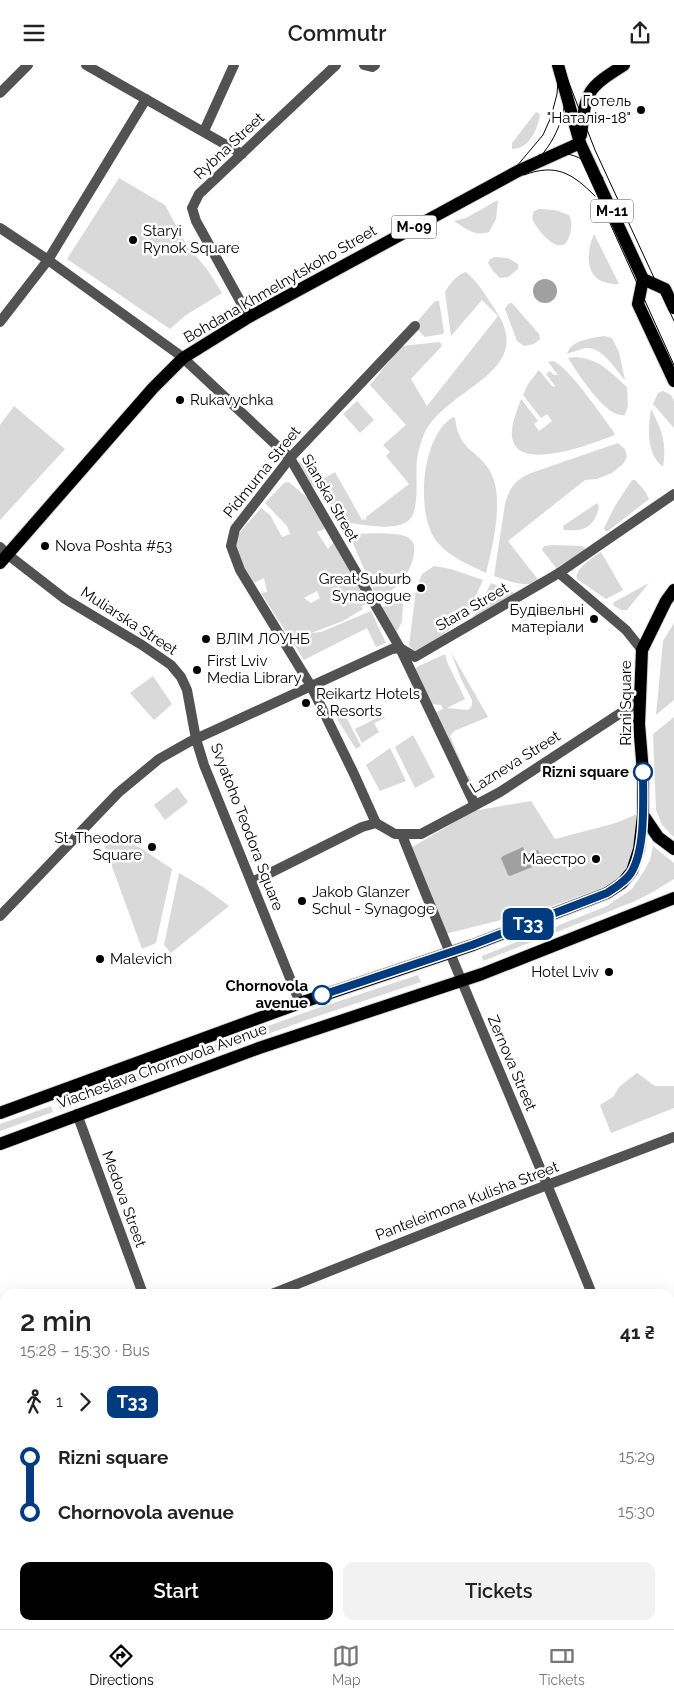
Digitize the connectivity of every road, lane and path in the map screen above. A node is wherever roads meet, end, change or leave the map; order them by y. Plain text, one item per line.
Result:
1 (28, 65) edge
2 (86, 65) edge
3 (234, 65) edge
4 (336, 65) edge
5 (364, 65) edge
6 (375, 65) edge
7 (558, 65) edge
8 (624, 65) edge
9 (0, 93) edge
10 (146, 99) junction
11 (204, 131) junction
12 (580, 143) junction
13 (242, 154) junction
14 (0, 228) edge
15 (48, 260) junction
16 (643, 279) junction
17 (670, 287) edge
18 (674, 308) edge
19 (249, 317) junction
20 (0, 322) edge
21 (415, 326) dead end
22 (183, 358) junction
23 (674, 381) edge
24 (290, 458) junction
25 (674, 493) edge
26 (2, 555) edge
27 (559, 573) junction
28 (674, 590) edge
29 (400, 649) junction
30 (642, 650) junction
31 (311, 686) junction
32 (639, 701) junction
33 (196, 739) junction
34 (475, 805) junction
35 (643, 815) junction
36 (376, 823) junction
37 (402, 835) junction
38 (674, 849) edge
39 (252, 882) junction
40 (607, 893) joint
41 (674, 898) edge
42 (1, 915) edge
43 (449, 953) junction
44 (461, 980) junction
45 (300, 1003) junction
46 (0, 1113) edge
47 (77, 1114) junction
48 (674, 1137) edge
49 (0, 1143) edge
50 (548, 1185) junction
51 (141, 1289) edge
52 (285, 1289) edge
53 (590, 1289) edge

1 - 9 street
2 - 10 street
3 - 11 street
4 - 13 street, Rybna Street
5 - 6 street
7 - 12 main road
8 - 12 main road
10 - 11 street
10 - 15 street
11 - 13 street
12 - 16 main road, М-11
12 - 19 main road, Bohdana Khmelnytskoho Street / М-09
13 - 19 street, Rybna Street
14 - 15 street, Sianska Street
15 - 20 street
15 - 22 street, Sianska Street
16 - 17 main road
16 - 23 main road
17 - 18 main road
19 - 22 main road, Bohdana Khmelnytskoho Street / М-09
21 - 24 street, Pidmurna Street
22 - 24 street, Sianska Street
22 - 26 main road, Bohdana Khmelnytskoho Street / М-09
24 - 29 street, Sianska Street
24 - 31 street, Pidmurna Street
25 - 27 street, Stara Street
26 - 33 street, Muliarska Street
27 - 29 street, Stara Street
27 - 30 street
28 - 30 main road
29 - 31 street
29 - 34 street, Sianska Street
30 - 32 main road, Rizni Square
31 - 33 street
31 - 36 street, Pidmurna Street
32 - 34 street, Lazneva Street
32 - 35 main road, Rizni Square
33 - 39 street, Svyatoho Teodora Square
33 - 42 street, Svyatoho Teodora Square
34 - 37 street, Lazneva Street
35 - 38 main road
35 - 40 main road, Rizni Square
36 - 37 street
36 - 39 street
37 - 43 street, Zernova Street
39 - 45 street, Svyatoho Teodora Square
40 - 43 main road, Viacheslava Chornovola Avenue
41 - 44 main road, Viacheslava Chornovola Avenue
43 - 44 street, Zernova Street
43 - 45 main road, Viacheslava Chornovola Avenue
44 - 47 main road, Viacheslava Chornovola Avenue
44 - 50 street, Zernova Street
45 - 46 main road, Viacheslava Chornovola Avenue
47 - 49 main road, Viacheslava Chornovola Avenue
47 - 51 street, Medova Street
48 - 50 street, Panteleimona Kulisha Street
50 - 52 street, Panteleimona Kulisha Street
50 - 53 street, Zernova Street

